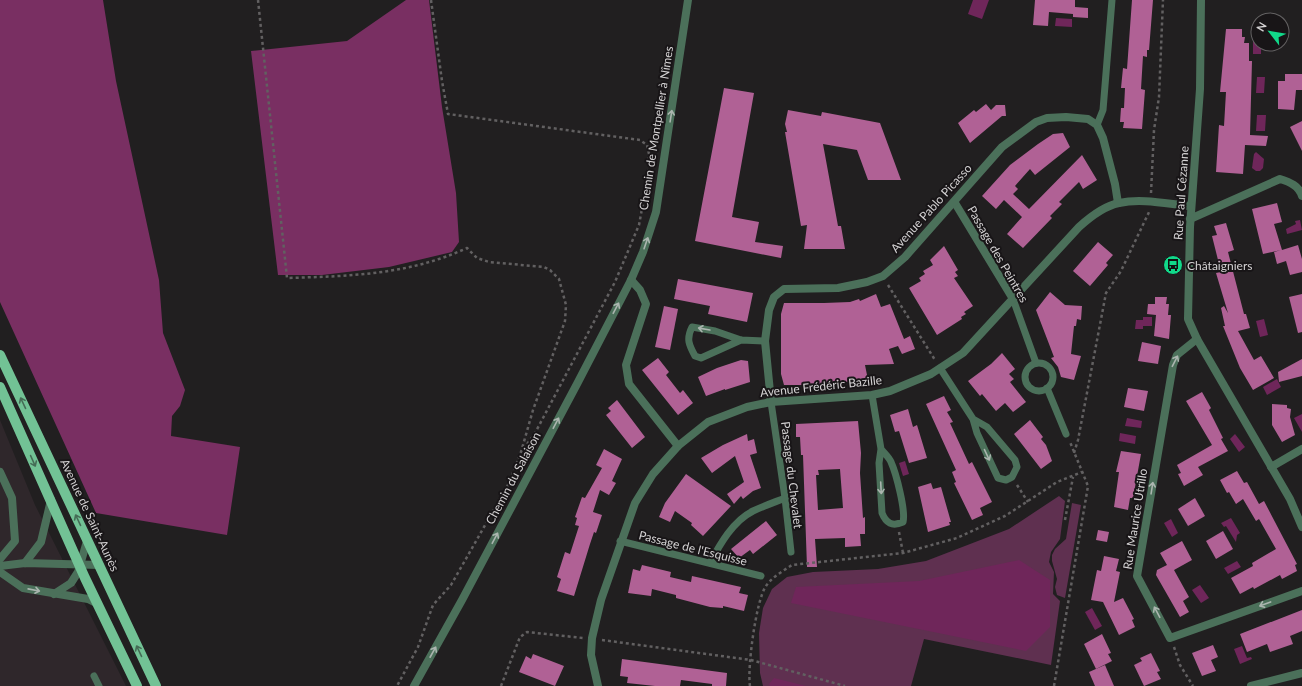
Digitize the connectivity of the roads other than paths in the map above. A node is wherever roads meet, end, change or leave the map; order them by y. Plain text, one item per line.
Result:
1 (688, 0) edge
2 (1112, 0) edge
3 (1201, 0) edge
4 (1097, 126) junction
5 (1302, 196) edge
6 (955, 203) junction
7 (1118, 203) junction
8 (1191, 206) junction
9 (1190, 219) junction
10 (631, 280) junction
11 (1013, 299) junction
12 (1197, 339) junction
13 (741, 340) junction
14 (764, 341) junction
15 (0, 355) edge
16 (1036, 363) junction
17 (940, 368) junction
18 (0, 386) edge
19 (1047, 388) junction
20 (872, 395) junction
21 (771, 402) junction
22 (973, 419) junction
23 (1066, 434) dead end
24 (678, 446) junction
25 (881, 449) junction
26 (1302, 449) edge
27 (1272, 467) junction
28 (0, 472) edge
29 (786, 498) junction
30 (51, 500) junction
31 (1302, 527) edge
32 (88, 541) junction
33 (620, 542) junction
34 (791, 552) dead end
35 (0, 558) edge
36 (25, 563) junction
37 (710, 563) junction
38 (80, 564) junction
39 (99, 565) junction
40 (0, 566) edge
41 (0, 572) edge
42 (761, 576) dead end
43 (1302, 591) edge
44 (54, 594) junction
45 (98, 604) junction
46 (1302, 673) edge
47 (94, 676) dead end
48 (99, 686) edge
49 (137, 686) edge
50 (156, 686) edge
51 (414, 686) edge
52 (598, 686) edge
53 (1251, 686) edge

10 -> 1 street, Chemin de Montpellier à Nîmes
2 - 4 lane
3 - 8 street, Rue Paul Cézanne
4 - 6 street, Avenue Pablo Picasso
4 - 7 street
5 - 9 street
6 - 11 street, Passage des Peintres
6 - 14 street, Avenue Pablo Picasso
7 - 8 street, Avenue Frédéric Bazille
7 - 11 street, Avenue Frédéric Bazille
8 - 9 street, Rue Paul Cézanne
9 - 12 street, Rue Paul Cézanne
10 - 24 street
51 -> 10 street, Chemin du Salaison
11 - 16 lane, Passage des Peintres
11 - 17 street, Avenue Frédéric Bazille
12 - 27 street, Rue Paul Cézanne
43 -> 12 street, Rue Maurice Utrillo
13 -> 13 lane
13 - 14 lane
14 - 21 street, Avenue Pablo Picasso
32 -> 15 main road, Avenue de Saint-Aunès
16 - 19 lane
16 - 19 lane
17 - 20 street, Avenue Frédéric Bazille
17 - 22 lane
18 -> 30 main road
19 - 23 lane
20 - 21 street, Avenue Frédéric Bazille
20 - 25 lane
21 - 24 street, Avenue Frédéric Bazille
21 - 29 lane, Passage du Chevalet
22 -> 22 lane
24 - 33 street, Avenue Frédéric Bazille
25 -> 25 lane
26 - 27 street
27 - 31 street, Rue Paul Cézanne
28 - 35 street
29 - 34 lane, Passage du Chevalet
29 - 37 lane
30 - 36 street
30 - 38 main road
32 - 38 street
32 - 39 main road, Avenue de Saint-Aunès
33 - 37 lane, Passage de l'Esquisse
33 - 52 street, Avenue Frédéric Bazille
36 - 38 street
36 - 40 street
37 - 42 lane, Passage de l'Esquisse
38 - 39 street
38 - 44 street
38 - 45 main road
50 -> 39 main road, Avenue de Saint-Aunès
41 -> 44 street
44 - 45 street
45 - 49 main road
46 - 53 street
47 - 48 lane

